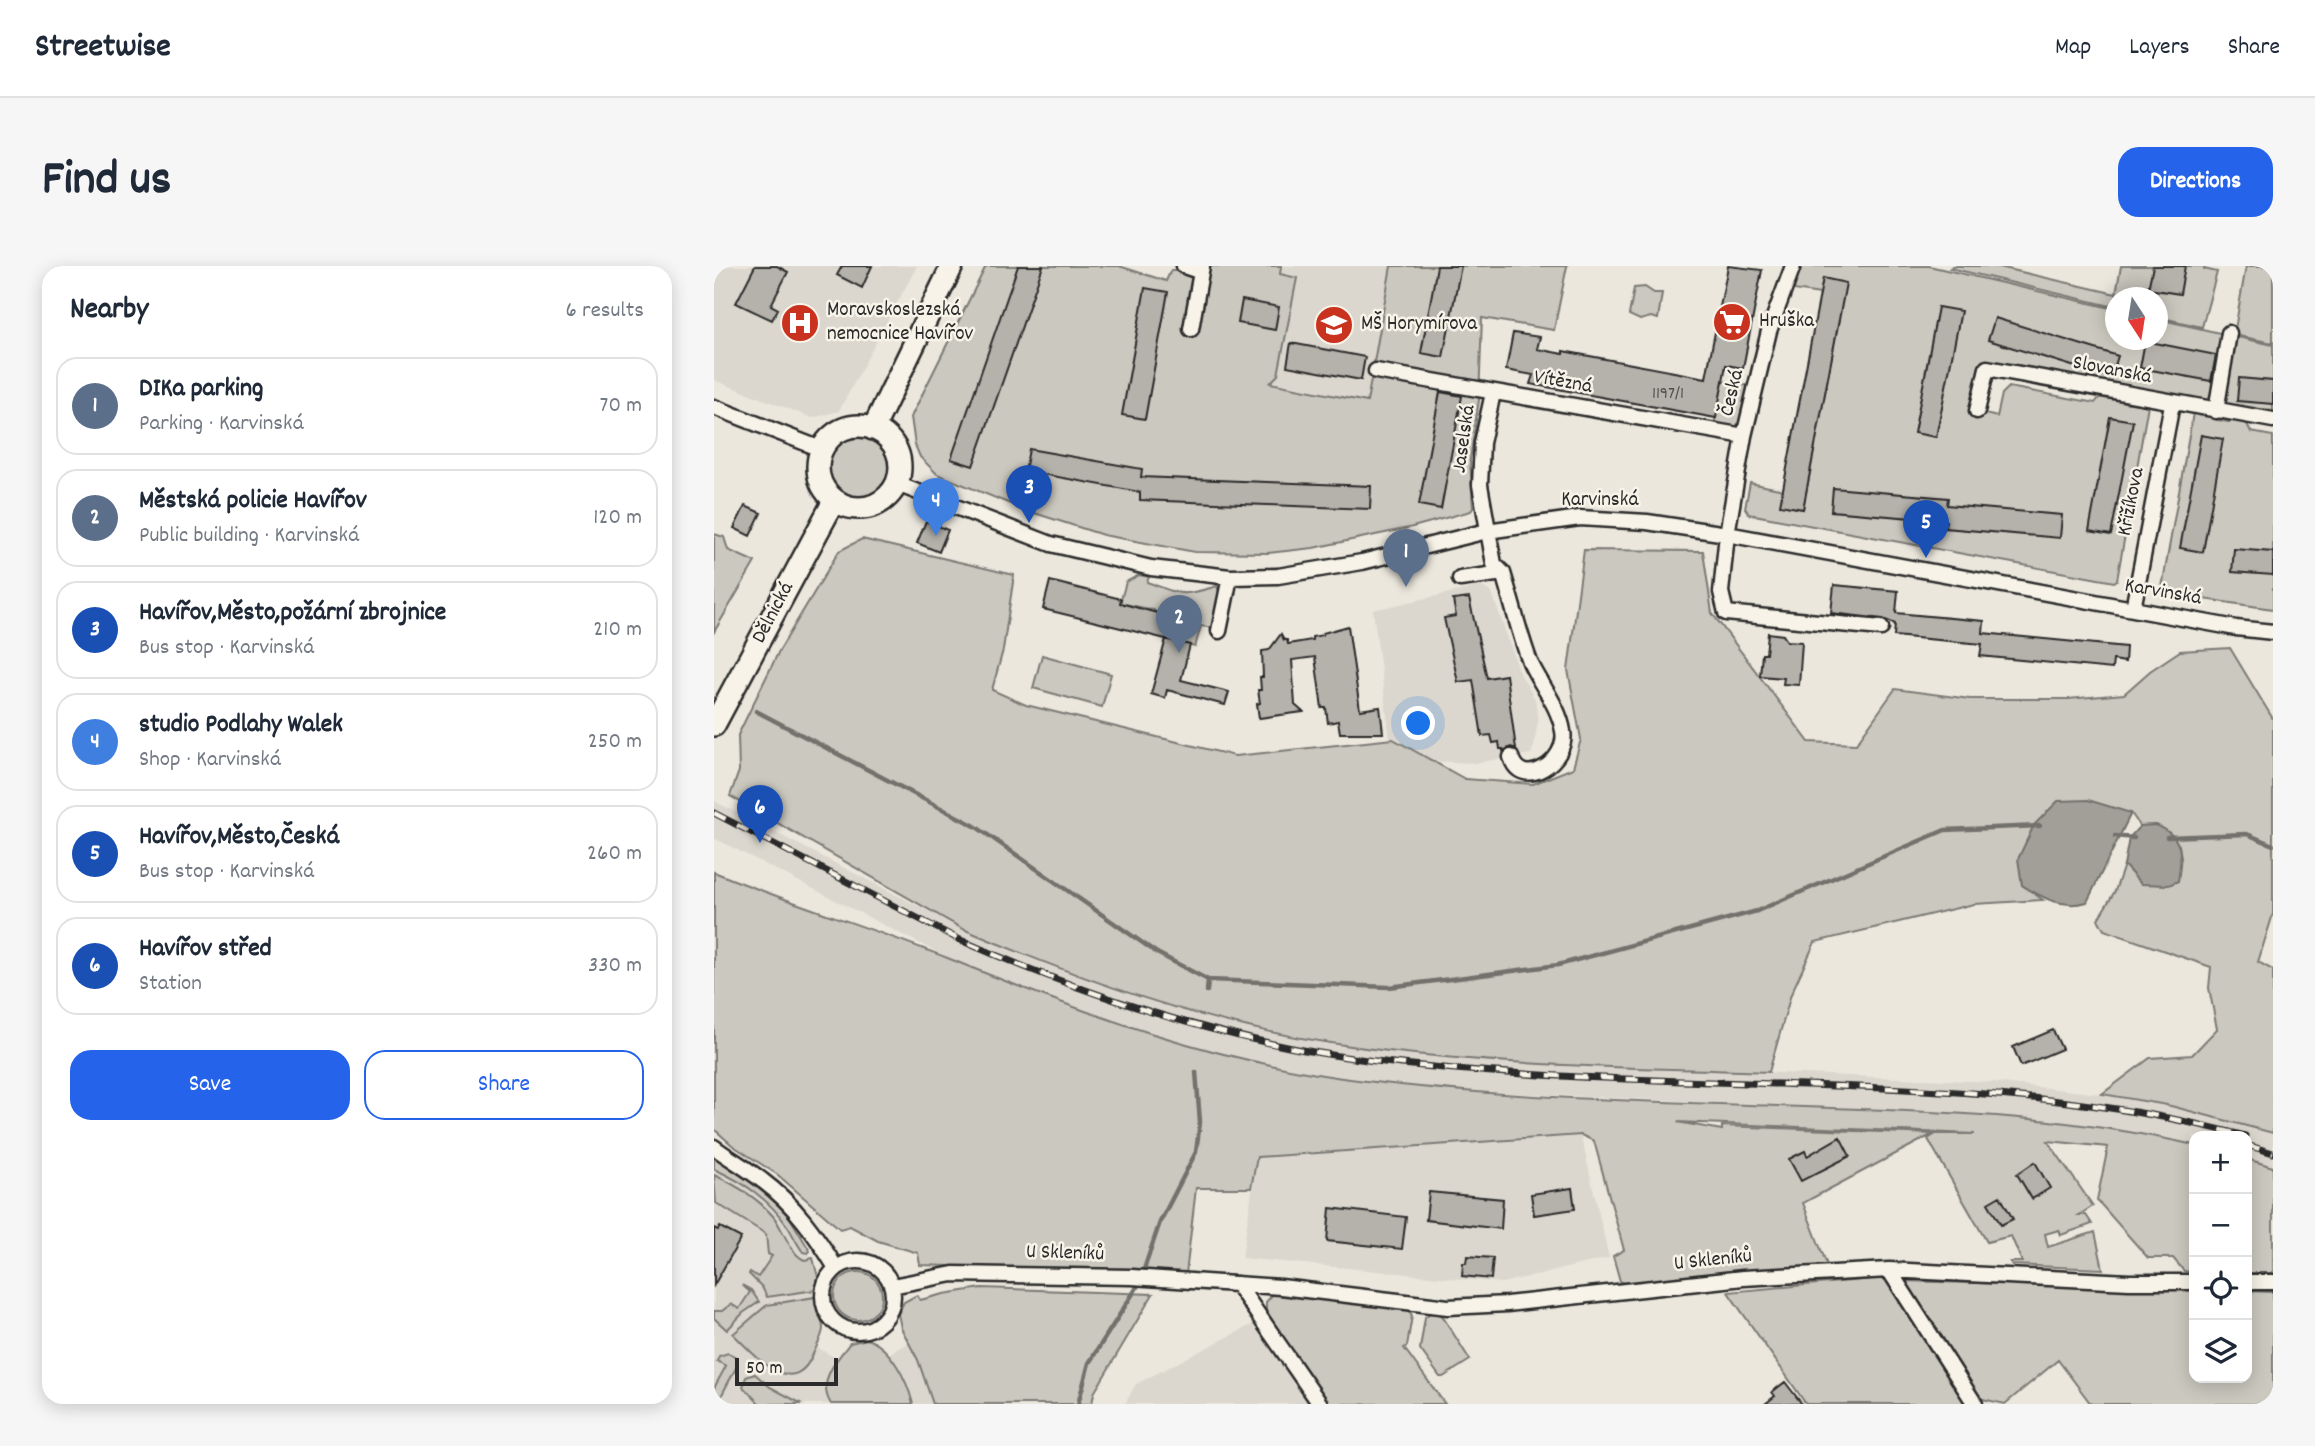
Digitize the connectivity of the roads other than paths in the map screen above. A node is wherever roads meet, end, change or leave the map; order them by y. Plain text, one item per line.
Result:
1 (952, 266) edge
2 (1184, 266) edge
3 (1793, 266) edge
4 (1202, 269) edge
5 (1191, 329) dead end
6 (2229, 333) dead end
7 (1376, 371) dead end
8 (1493, 393) junction
9 (2172, 404) junction
10 (714, 407) edge
11 (1977, 411) dead end
12 (2216, 411) junction
13 (2273, 420) edge
14 (873, 429) junction
15 (1744, 436) junction
16 (821, 449) junction
17 (897, 484) junction
18 (834, 501) junction
19 (1487, 531) junction
20 (1727, 534) junction
21 (1503, 573) junction
22 (1230, 577) junction
23 (1460, 579) dead end
24 (2133, 609) junction
25 (1881, 628) dead end
26 (1219, 631) dead end
27 (2273, 632) edge
28 (714, 725) edge
29 (1511, 757) dead end
30 (714, 1147) edge
31 (836, 1268) junction
32 (1889, 1270) junction
33 (2189, 1282) edge
34 (2252, 1282) edge
35 (2273, 1282) edge
36 (1237, 1284) junction
37 (892, 1286) junction
38 (1320, 1404) edge
39 (1975, 1404) edge

1 - 14 street
2 - 4 street
3 - 15 street, Česká
4 - 5 street
6 - 12 street
7 - 8 street, Vítězná
8 - 15 street, Vítězná
8 - 19 street, Jaselská
9 - 11 street, Slovanská
9 - 12 street, Slovanská
9 - 24 street, Křižíkova
10 - 16 street
12 - 13 street, Slovanská
14 - 16 street
14 - 17 street
15 - 20 street, Česká
16 - 18 street
17 - 18 street
17 - 22 street, Karvinská
18 - 28 street, Dělnická
19 - 20 street, Karvinská
19 - 21 street, Jaselská
19 - 22 street, Karvinská
20 - 24 street, Karvinská
20 - 25 street, Česká
21 - 23 street
21 - 29 street, Jaselská
22 - 26 street
24 - 27 street, Karvinská
30 - 31 street
31 - 37 street
31 - 37 street
32 - 33 street, U Skleníků
32 - 36 street, U Skleníků
32 - 39 street
34 - 35 street
36 - 37 street, U Skleníků
36 - 38 street

